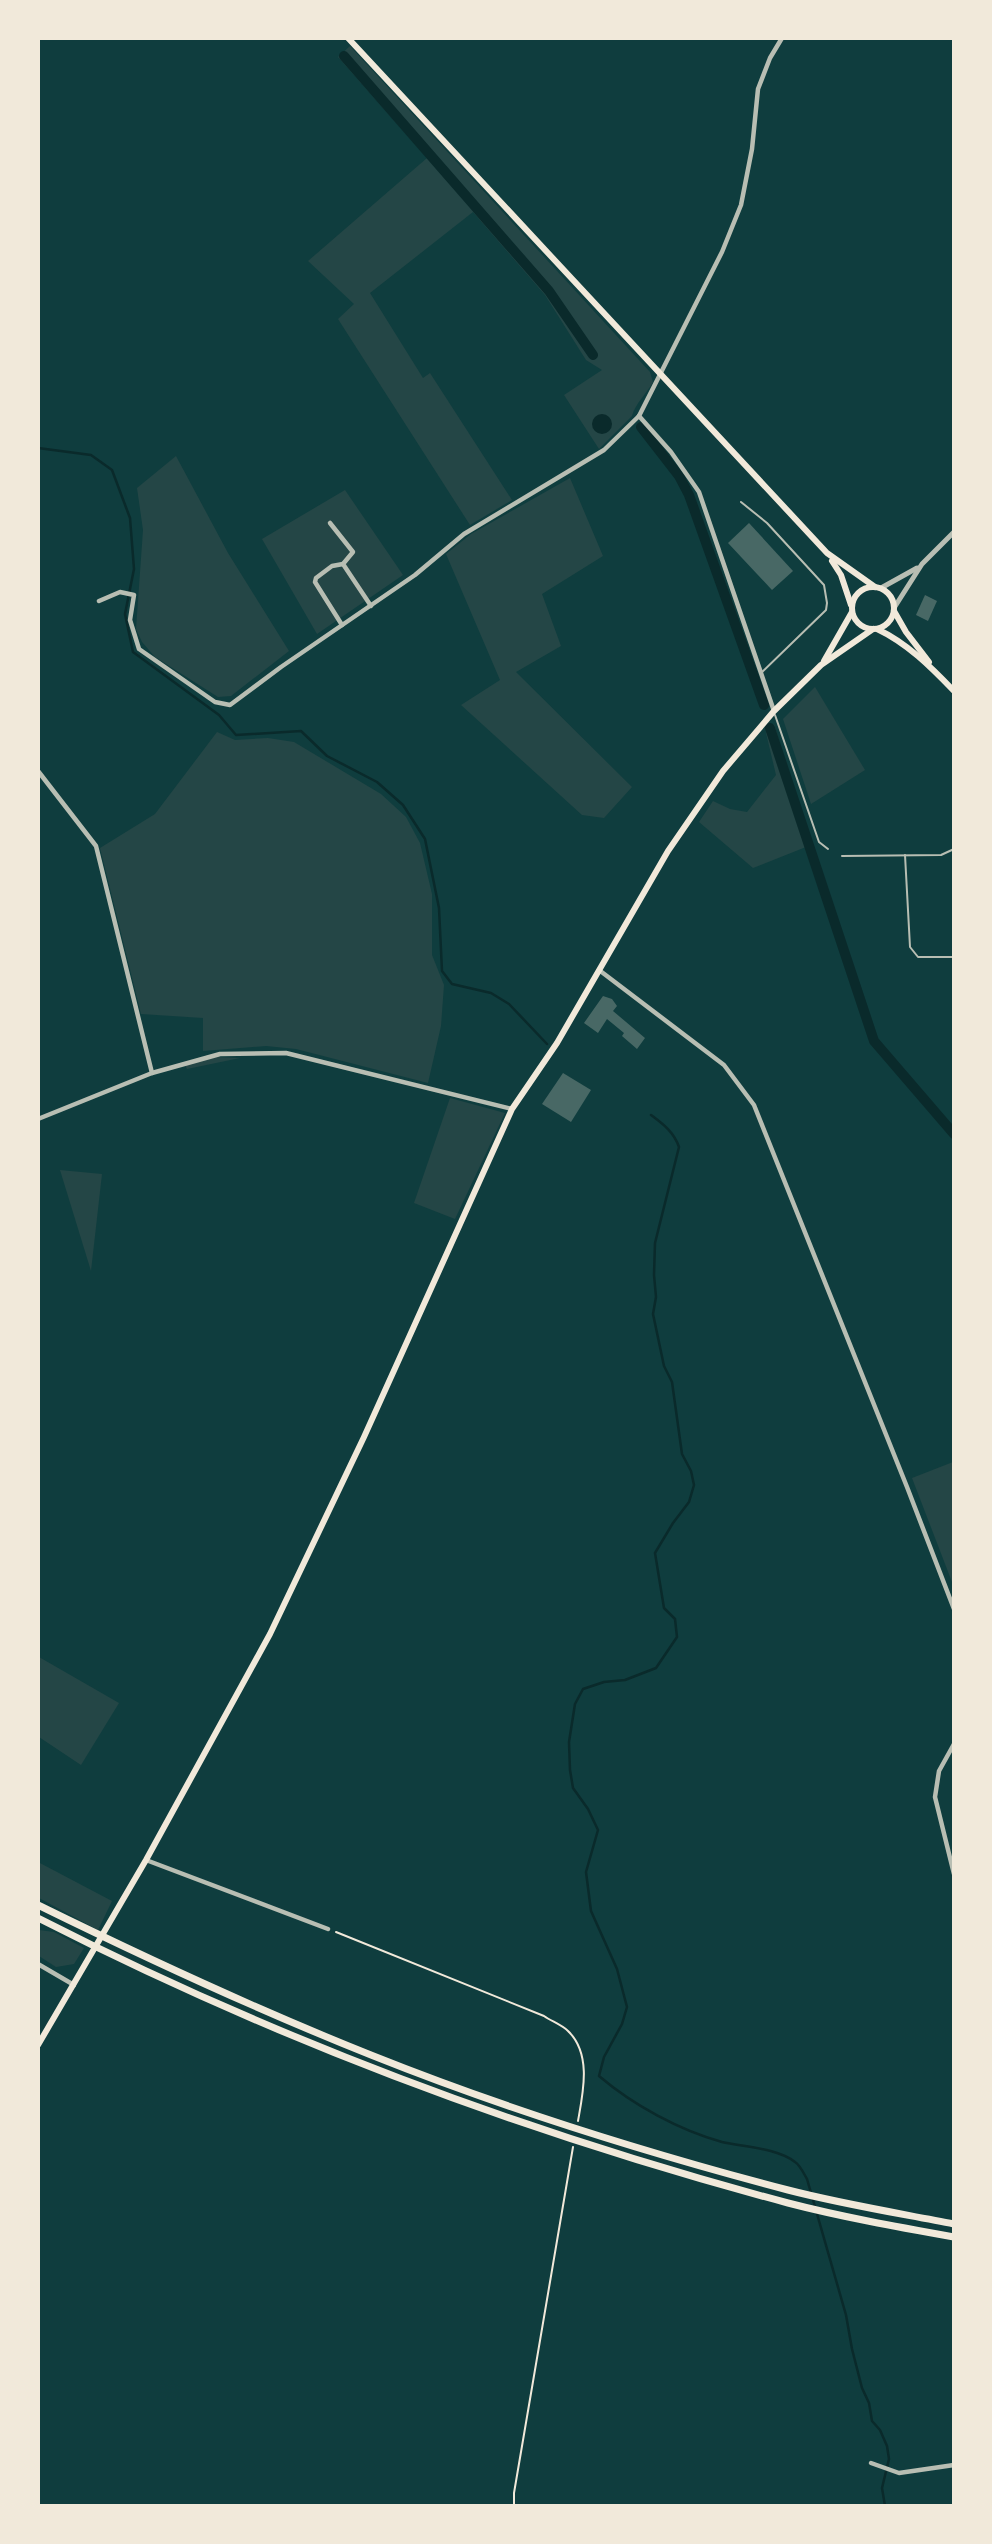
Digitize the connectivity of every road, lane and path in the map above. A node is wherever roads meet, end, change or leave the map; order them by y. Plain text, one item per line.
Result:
1 (348, 38) edge
2 (782, 38) edge
3 (660, 377) junction
4 (639, 415) junction
5 (741, 502) dead end
6 (330, 523) dead end
7 (954, 532) edge
8 (827, 553) junction
9 (343, 564) junction
10 (922, 564) junction
11 (878, 588) junction
12 (99, 601) dead end
13 (371, 606) junction
14 (852, 610) junction
15 (894, 610) junction
16 (342, 625) junction
17 (875, 629) junction
18 (821, 666) junction
19 (761, 674) junction
20 (939, 675) junction
21 (954, 691) edge
22 (774, 711) junction
23 (38, 771) edge
24 (828, 849) dead end
25 (954, 849) edge
26 (905, 855) junction
27 (842, 856) dead end
28 (954, 957) edge
29 (599, 970) junction
30 (152, 1073) junction
31 (512, 1109) junction
32 (38, 1119) edge
33 (954, 1609) edge
34 (954, 1744) edge
35 (146, 1860) junction
36 (954, 1874) edge
37 (38, 1905) edge
38 (38, 1918) edge
39 (328, 1929) joint
40 (38, 1964) edge
41 (74, 1985) junction
42 (38, 2045) edge
43 (579, 2119) dead end
44 (574, 2146) dead end
45 (954, 2224) edge
46 (954, 2238) edge
47 (871, 2463) dead end
48 (954, 2465) edge
49 (514, 2505) edge

1 - 3 main road
2 - 3 street
3 - 4 street
3 - 8 main road
4 - 13 street
4 - 19 street
5 - 19 lane
6 - 9 street
7 - 10 street
8 - 11 main road
8 - 14 main road
9 - 13 street
9 - 16 street
10 - 11 street
10 - 15 street
11 - 14 main road
11 - 15 main road
12 - 16 street
13 - 16 street
14 - 17 main road
14 - 18 main road
15 - 17 main road
15 - 20 main road
17 - 18 main road
17 - 20 main road
18 - 22 main road
19 - 22 street
20 - 21 main road
22 - 24 lane
22 - 29 main road
23 - 30 street
25 - 26 lane
26 - 27 lane
26 - 28 lane
29 - 31 main road
29 - 33 street
30 - 31 street
30 - 32 street
31 - 35 main road
34 - 36 street
35 - 39 street
35 - 41 main road
37 - 45 highway
38 - 46 highway
39 - 43 path
40 - 41 street
41 - 42 main road
44 - 49 path
47 - 48 street

